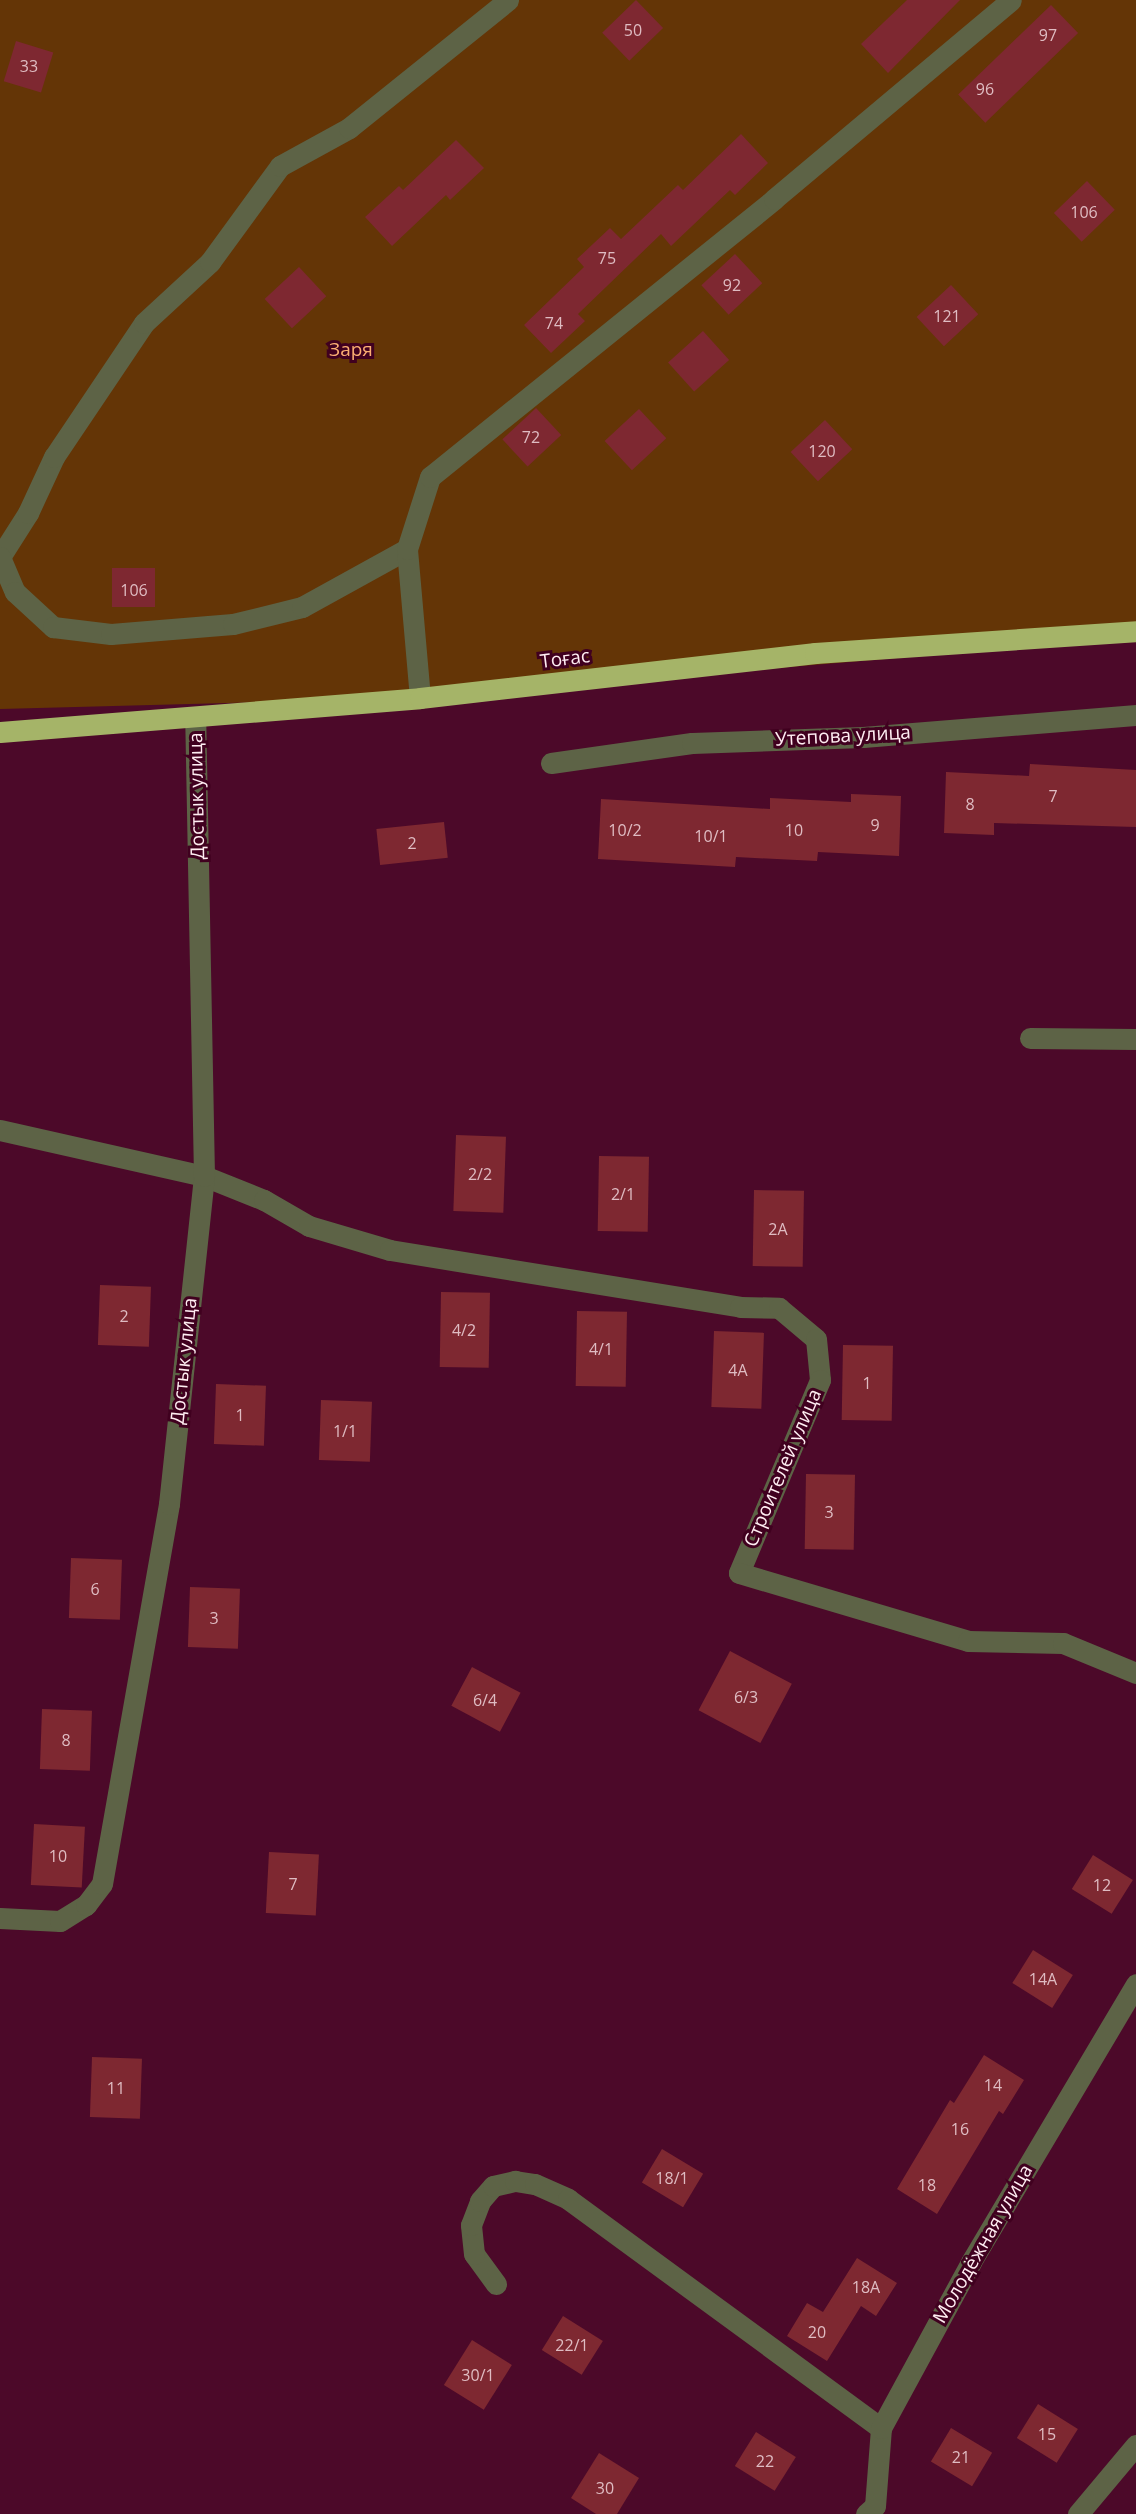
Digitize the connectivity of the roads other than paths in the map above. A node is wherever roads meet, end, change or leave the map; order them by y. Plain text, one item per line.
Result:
1 (508, 0) edge
2 (1011, 0) edge
3 (407, 549) junction
4 (0, 556) edge
5 (1136, 631) edge
6 (420, 698) junction
7 (1136, 715) edge
8 (195, 716) junction
9 (0, 732) edge
10 (551, 763) dead end
11 (1030, 1038) dead end
12 (1136, 1039) edge
13 (0, 1130) edge
14 (204, 1176) junction
15 (1136, 1673) edge
16 (0, 1917) edge
17 (1136, 1984) edge
18 (496, 2284) dead end
19 (881, 2428) junction
20 (1136, 2445) edge
21 (873, 2511) edge
22 (1078, 2514) edge

1 - 4 street
2 - 3 street
3 - 4 street
3 - 6 street
5 - 6 highway, Тоғас
6 - 8 highway, Тоғас
7 - 10 street, Утепова улица
8 - 9 highway, Тоғас
8 - 14 street, Достык улица
11 - 12 street
13 - 14 street
14 - 15 street, Строителей улица
14 - 16 street, Достык улица
17 - 19 street, Молодёжная улица
18 - 19 street
19 - 21 street, Молодёжная улица
20 - 22 street

